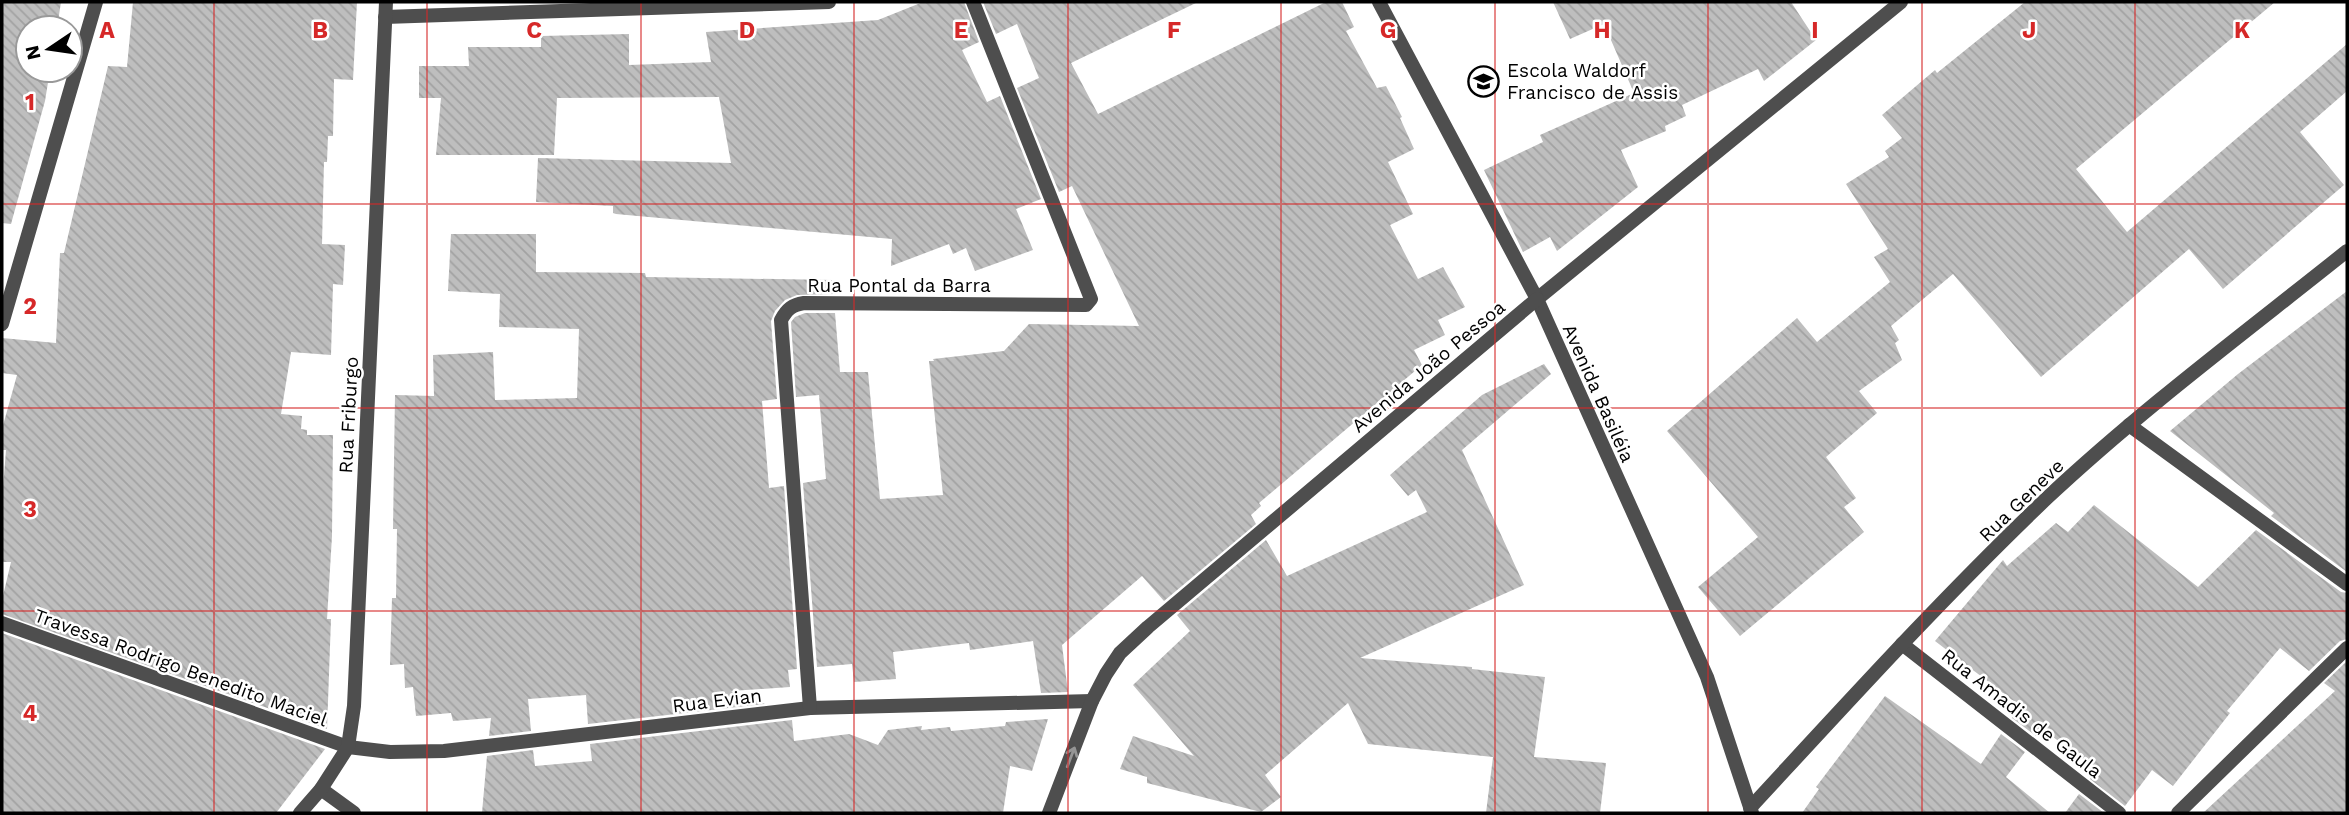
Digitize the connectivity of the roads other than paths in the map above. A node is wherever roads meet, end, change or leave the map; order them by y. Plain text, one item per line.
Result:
1 (96, 2) edge
2 (829, 2) edge
3 (973, 2) edge
4 (1379, 2) edge
5 (1901, 2) edge
6 (385, 9) edge
7 (2347, 251) edge
8 (1537, 299) junction
9 (2, 324) edge
10 (2129, 425) junction
11 (2347, 584) edge
12 (2, 623) edge
13 (1902, 644) junction
14 (2347, 648) edge
15 (1092, 701) junction
16 (810, 708) junction
17 (348, 747) junction
18 (321, 789) junction
19 (1751, 810) edge
20 (300, 813) edge
21 (354, 813) edge
22 (1049, 813) edge
23 (2119, 813) edge
24 (2178, 813) edge

1 - 9 street
2 - 6 street
3 - 16 street, Rua Pontal da Barra
4 - 8 street, Avenida Basiléia
5 - 8 street, Avenida João Pessoa
6 - 17 street, Rua Friburgo
7 - 10 street, Rua Geneve
8 - 15 street, Avenida João Pessoa
8 - 19 street, Avenida Basiléia
10 - 11 street
10 - 13 street, Rua Geneve
12 - 17 street, Travessa Rodrigo Benedito Maciel
13 - 19 street, Rua Geneve
13 - 23 street, Rua Amadis de Gaula
14 - 24 street
15 - 16 street, Rua Evian
22 -> 15 street, Avenida João Pessoa
16 - 17 street, Rua Evian
17 - 18 street, Rua Friburgo
18 - 20 street, Rua Friburgo
18 - 21 street

